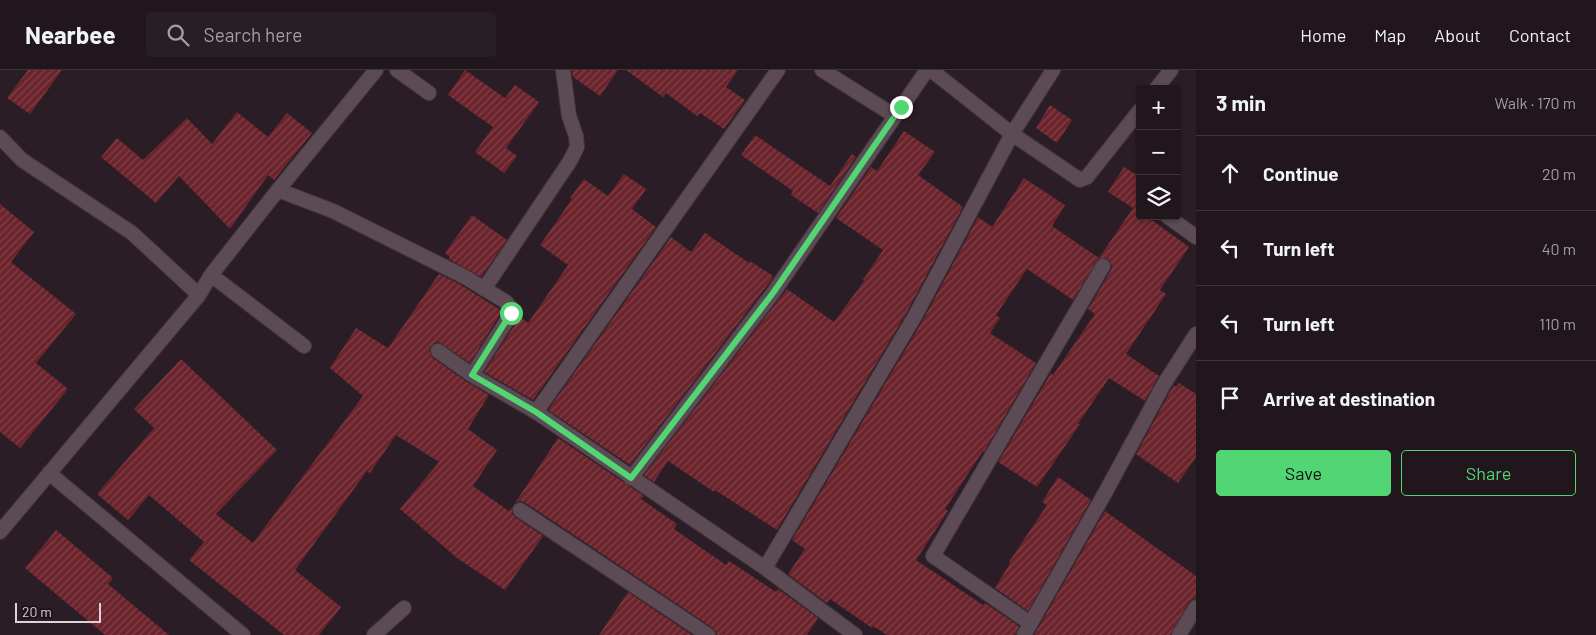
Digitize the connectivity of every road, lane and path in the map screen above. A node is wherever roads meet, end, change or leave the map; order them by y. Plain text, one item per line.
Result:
1 (376, 70) edge
2 (397, 70) edge
3 (563, 70) edge
4 (778, 70) edge
5 (822, 70) edge
6 (927, 70) edge
7 (931, 70) edge
8 (1052, 70) edge
9 (1171, 70) edge
10 (1159, 85) edge
11 (430, 93) dead end
12 (1136, 115) edge
13 (895, 116) junction
14 (1012, 134) junction
15 (0, 137) edge
16 (278, 190) junction
17 (1173, 220) edge
18 (1196, 237) edge
19 (1102, 266) dead end
20 (211, 275) junction
21 (484, 289) junction
22 (199, 295) junction
23 (1196, 334) edge
24 (304, 346) dead end
25 (438, 351) dead end
26 (472, 375) junction
27 (536, 412) junction
28 (49, 474) junction
29 (631, 478) junction
30 (520, 510) dead end
31 (0, 532) edge
32 (765, 568) junction
33 (404, 608) dead end
34 (1196, 608) edge
35 (835, 629) edge
36 (1027, 629) edge
37 (243, 635) edge
38 (374, 635) edge
39 (708, 635) edge
40 (855, 635) edge
41 (1179, 635) edge

1 - 16 street
2 - 11 street
3 - 21 street
4 - 27 street
5 - 13 street
6 - 13 street
7 - 14 street
8 - 14 street
9 - 10 street
12 - 14 street
13 - 29 street
14 - 32 street
15 - 22 street
16 - 20 street
16 - 21 street
17 - 18 street
19 - 36 street
20 - 22 street
20 - 24 street
21 - 26 street
22 - 28 street
23 - 36 street
25 - 26 street
26 - 27 street
27 - 29 street
28 - 31 street
28 - 37 street
29 - 32 street
30 - 39 street
32 - 35 street
33 - 38 street
34 - 41 street
35 - 40 street

